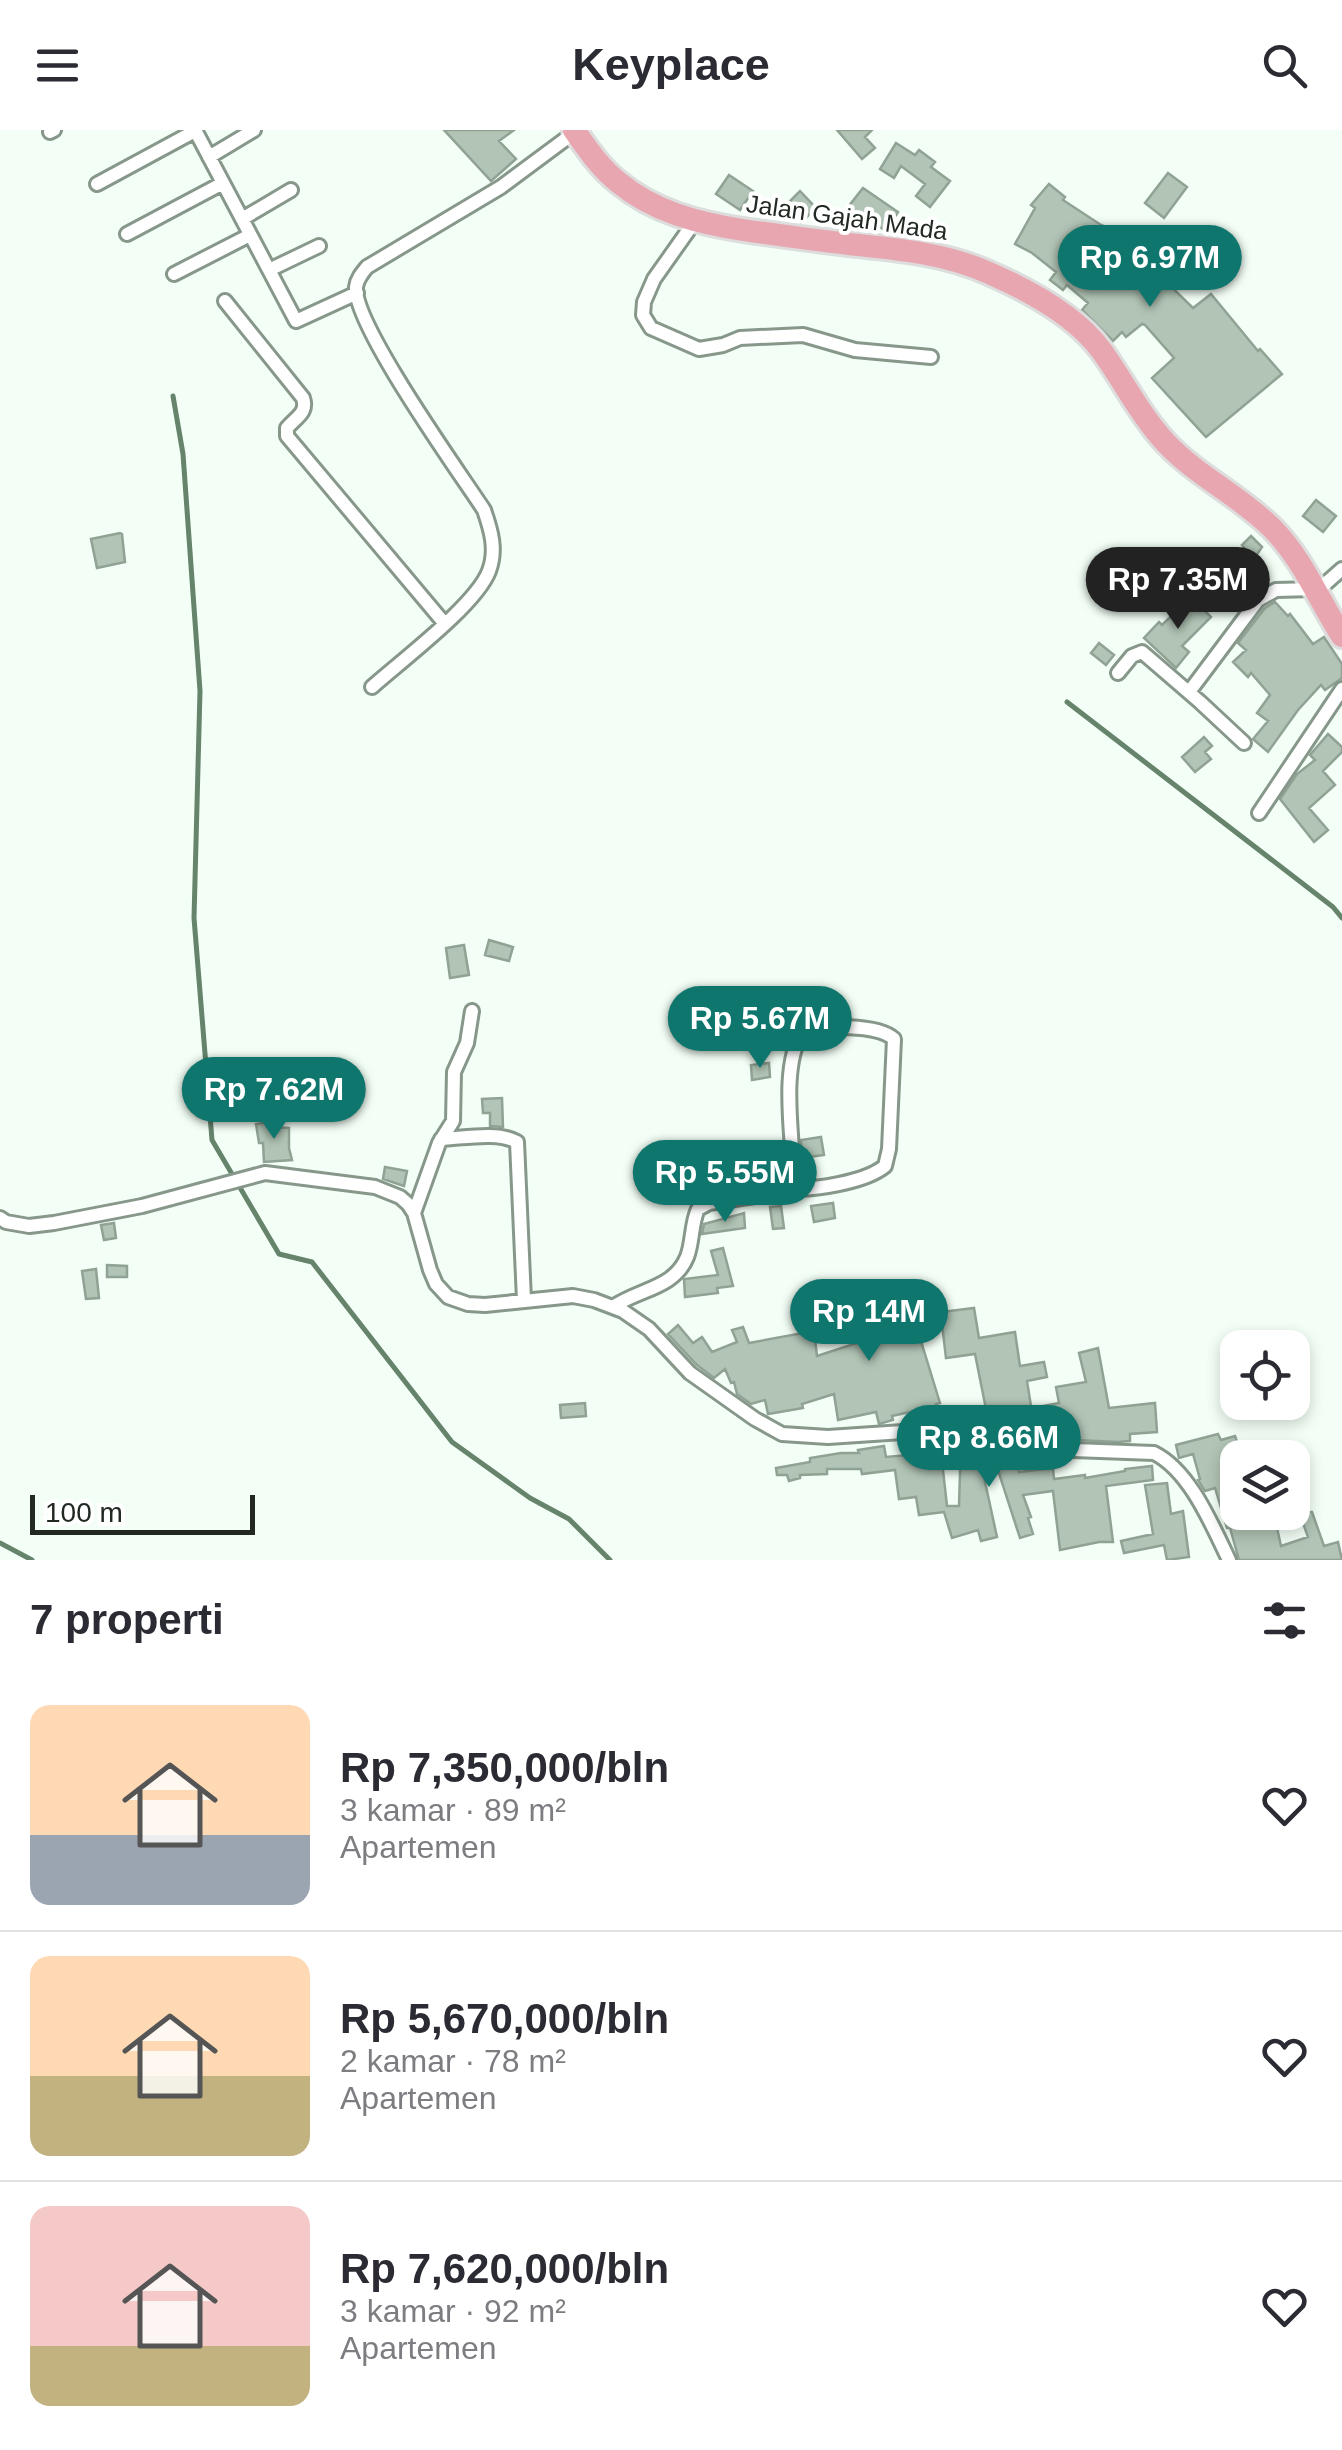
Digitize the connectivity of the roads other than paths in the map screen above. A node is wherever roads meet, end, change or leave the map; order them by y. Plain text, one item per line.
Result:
1 (254, 130) edge
2 (195, 131) edge
3 (574, 131) edge
4 (209, 157) junction
5 (97, 184) dead end
6 (223, 184) junction
7 (291, 190) dead end
8 (242, 218) junction
9 (694, 221) junction
10 (127, 234) dead end
11 (250, 235) junction
12 (319, 246) dead end
13 (270, 270) junction
14 (174, 274) dead end
15 (357, 292) junction
16 (225, 301) dead end
17 (930, 358) dead end
18 (1342, 569) edge
19 (1316, 590) junction
20 (444, 624) junction
21 (1342, 636) edge
22 (1118, 673) dead end
23 (372, 687) dead end
24 (1342, 688) edge
25 (1188, 692) junction
26 (1244, 744) dead end
27 (1260, 813) dead end
28 (472, 1011) dead end
29 (441, 1139) junction
30 (788, 1188) junction
31 (414, 1213) junction
32 (0, 1218) edge
33 (524, 1300) junction
34 (613, 1307) junction
35 (1229, 1560) edge

1 - 4 street
2 - 4 street
2 - 5 street
3 - 9 highway, Jalan Gajah Mada
3 - 15 street
4 - 6 street
6 - 8 street
6 - 10 street
7 - 8 street
8 - 11 street
9 - 17 street
9 - 19 highway, Jalan Gajah Mada
11 - 13 street
11 - 14 street
12 - 13 street
13 - 15 street
15 - 20 street
16 - 20 street
18 - 19 street
19 - 21 highway, Jalan Gajah Mada
19 - 25 street
20 - 23 street
22 - 25 street
24 - 27 street
25 - 26 street
28 - 29 street
29 - 31 street
29 - 33 street
30 - 30 street
30 - 34 street
31 - 32 street
31 - 33 street
33 - 34 street
34 - 35 street

